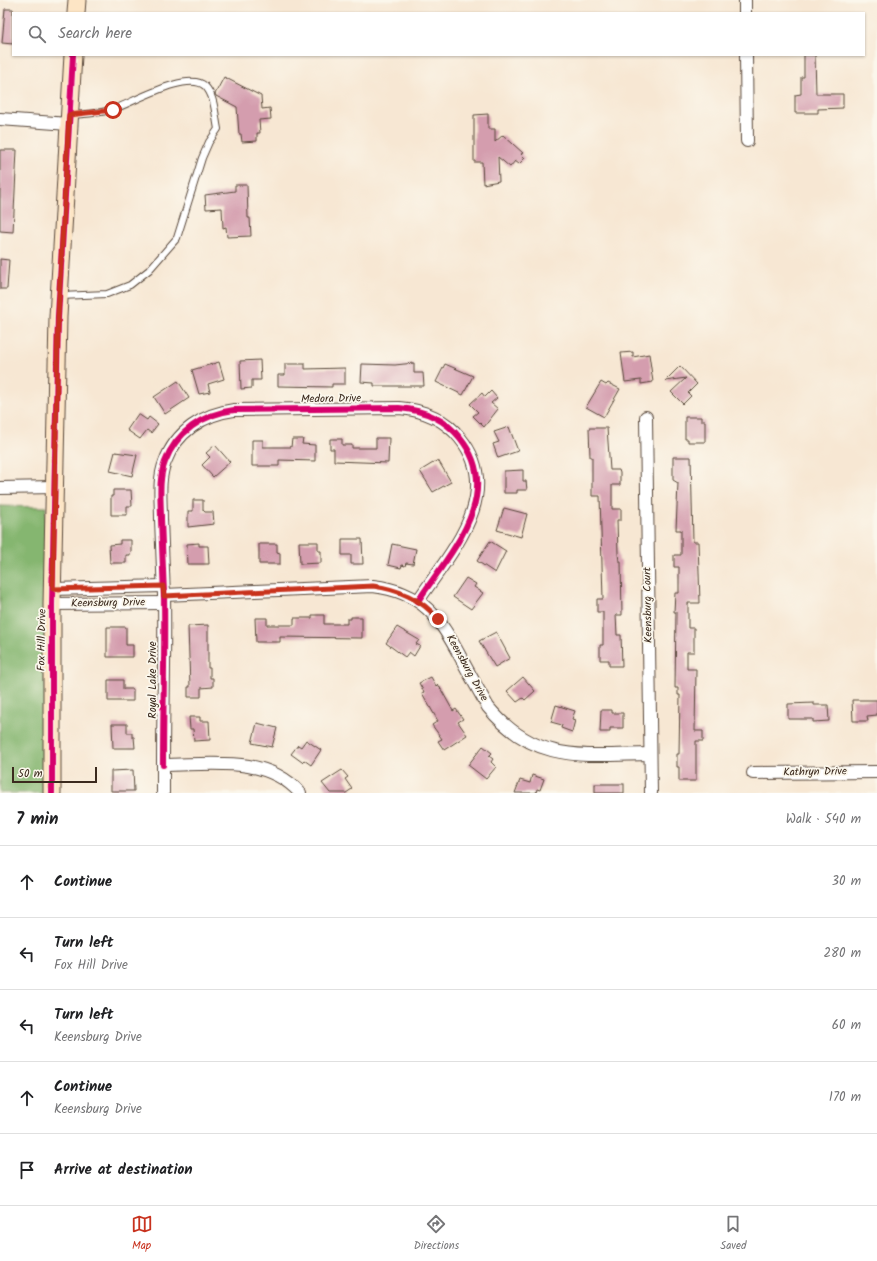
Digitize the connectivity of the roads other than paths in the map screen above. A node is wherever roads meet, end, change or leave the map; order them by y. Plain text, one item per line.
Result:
1 (77, 0) edge
2 (745, 0) edge
3 (76, 12) edge
4 (745, 12) edge
5 (73, 56) edge
6 (746, 56) edge
7 (0, 119) edge
8 (69, 119) junction
9 (747, 141) dead end
10 (58, 296) junction
11 (646, 417) dead end
12 (55, 487) junction
13 (0, 488) edge
14 (164, 595) junction
15 (53, 596) junction
16 (418, 601) junction
17 (650, 754) junction
18 (163, 765) junction
19 (877, 772) edge
20 (753, 773) dead end
21 (52, 793) edge
22 (163, 793) edge
23 (300, 793) edge
24 (651, 793) edge

1 - 3 street
2 - 4 street
5 - 8 street, Fox Hill Drive
6 - 9 street
7 - 8 street
8 - 10 street, Fox Hill Drive
8 - 10 lane
10 - 12 street, Fox Hill Drive
11 - 17 street, Keensburg Court
12 - 13 street
12 - 15 street, Fox Hill Drive
14 - 15 street, Keensburg Drive
14 - 15 street, Keensburg Drive
14 - 16 street, Keensburg Drive
14 - 16 street, Medora Drive
14 - 18 street, Royal Lake Drive
15 - 21 street, Fox Hill Drive
16 - 17 street, Keensburg Drive
17 - 24 street, Keensburg Court
18 - 22 street, Royal Lake Drive
18 - 23 street
19 - 20 street, Kathryn Drive

